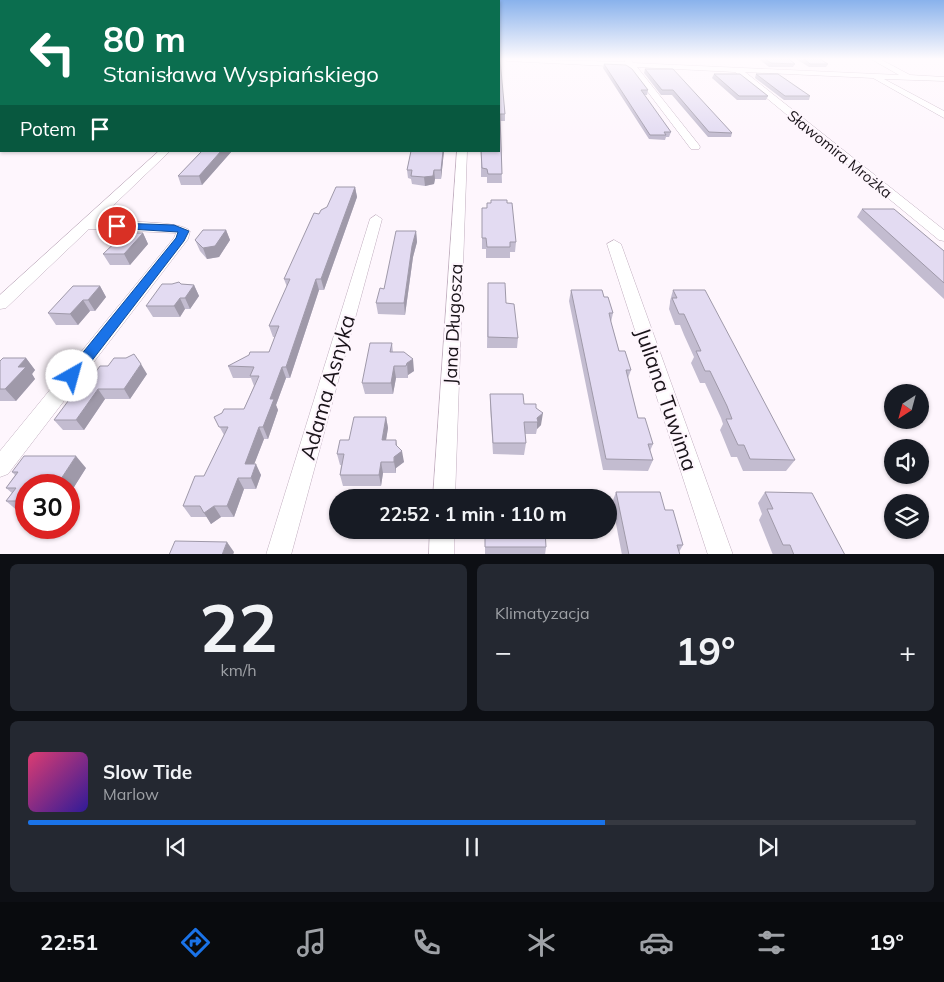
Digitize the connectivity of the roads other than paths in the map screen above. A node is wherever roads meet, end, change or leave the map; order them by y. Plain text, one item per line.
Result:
1 (647, 85) edge
2 (754, 85) edge
3 (890, 85) edge
4 (944, 115) edge
5 (695, 147) dead end
6 (164, 152) edge
7 (462, 152) edge
8 (376, 219) dead end
9 (85, 225) junction
10 (944, 237) edge
11 (614, 244) dead end
12 (0, 304) edge
13 (0, 467) edge
14 (444, 489) edge
15 (442, 539) edge
16 (278, 554) edge
17 (441, 554) edge
18 (721, 554) edge

1 - 5 street
2 - 10 street, Sławomira Mrożka
3 - 4 street
6 - 9 street
7 - 14 street, Jana Długosza
8 - 16 street, Adama Asnyka
9 - 12 street
9 - 13 street
11 - 18 street, Juliana Tuwima
15 - 17 street

